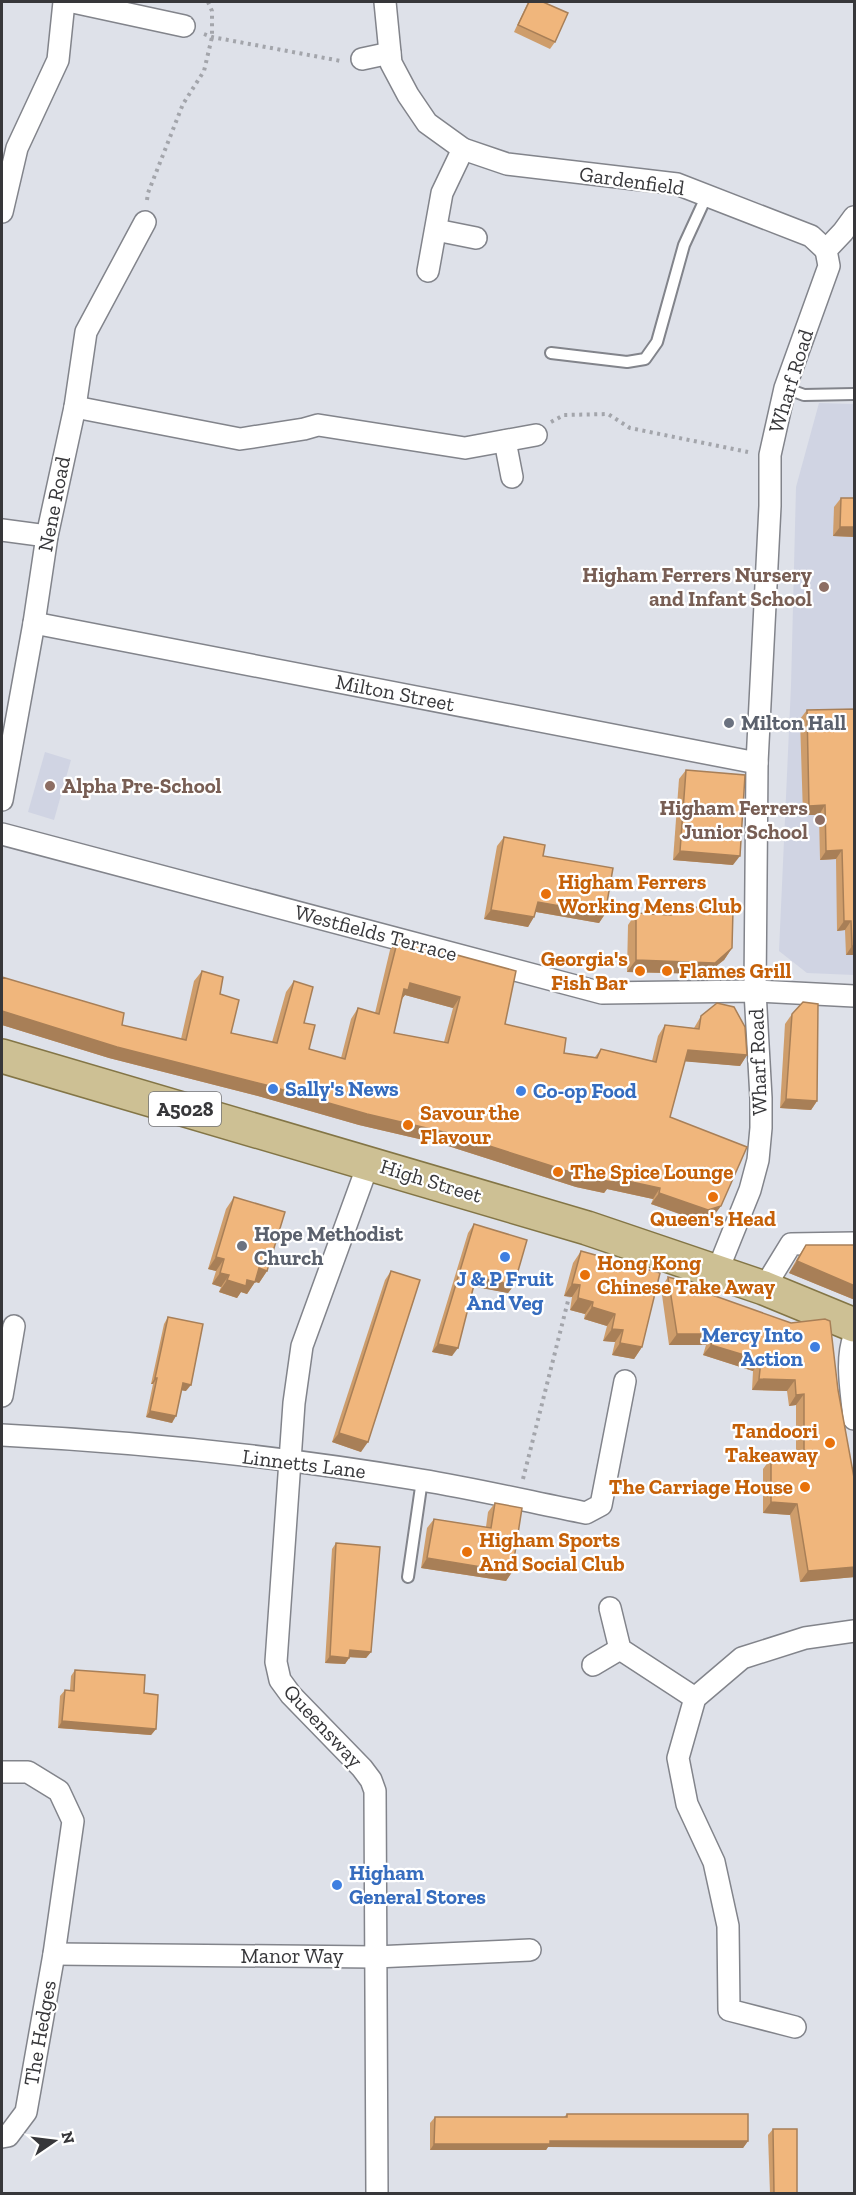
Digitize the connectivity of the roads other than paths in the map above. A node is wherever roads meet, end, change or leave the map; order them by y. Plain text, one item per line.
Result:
1 (64, 2) edge
2 (74, 2) edge
3 (385, 2) edge
4 (184, 26) road end
5 (390, 54) junction
6 (354, 60) road end
7 (463, 149) junction
8 (707, 195) junction
9 (2, 212) edge
10 (855, 217) edge
11 (145, 222) road end
12 (436, 230) junction
13 (476, 238) dead end
14 (826, 250) junction
15 (428, 271) dead end
16 (551, 353) dead end
17 (785, 388) junction
18 (855, 394) edge
19 (75, 407) junction
20 (536, 435) road end
21 (505, 441) junction
22 (512, 477) dead end
23 (2, 530) edge
24 (46, 536) junction
25 (34, 623) junction
26 (757, 763) junction
27 (2, 800) edge
28 (2, 834) edge
29 (755, 991) junction
30 (855, 996) edge
31 (2, 1056) edge
32 (369, 1162) junction
33 (855, 1243) edge
34 (717, 1272) junction
35 (764, 1288) junction
36 (855, 1325) edge
37 (14, 1326) dead end
38 (855, 1337) edge
39 (625, 1381) dead end
40 (2, 1396) edge
41 (855, 1419) edge
42 (2, 1435) edge
43 (290, 1461) junction
44 (422, 1480) junction
45 (408, 1576) dead end
46 (610, 1608) dead end
47 (855, 1631) edge
48 (620, 1649) junction
49 (593, 1665) dead end
50 (695, 1698) junction
51 (2, 1772) edge
52 (530, 1950) dead end
53 (54, 1954) junction
54 (375, 1957) junction
55 (795, 2027) dead end
56 (2, 2137) edge
57 (377, 2193) edge

1 - 9 street
2 - 4 street
3 - 5 street, Gardenfield
5 - 6 street
5 - 7 street, Gardenfield
7 - 8 street, Gardenfield
7 - 12 street
8 - 14 street, Gardenfield
8 - 16 lane
10 - 14 street
11 - 19 street, Nene Road
12 - 13 street
12 - 15 street
14 - 17 street, Wharf Road
17 - 18 lane
17 - 26 street, Wharf Road
19 - 21 street
19 - 24 street, Nene Road
20 - 21 street
21 - 22 street
23 - 24 street
24 - 25 street, Nene Road
25 - 26 street, Milton Street
25 - 27 street, Nene Road
26 - 29 street, Wharf Road
28 - 29 street, Westfields Terrace
29 - 30 street, Westfields Terrace
29 - 34 street, Wharf Road
31 - 32 main road, High Street / A5028
32 - 34 main road, High Street / A5028
32 - 43 street, Queensway
33 - 35 street
34 - 35 main road, High Street / A5028
35 - 36 main road, High Street / A5028
37 - 40 street
38 - 41 street
39 - 44 street, Linnetts Lane
42 - 43 street, Linnetts Lane
43 - 44 street, Linnetts Lane
43 - 54 street, Queensway
44 - 45 lane
46 - 48 street
47 - 50 street
48 - 49 street
48 - 50 street
50 - 55 street
51 - 53 street, The Hedges
52 - 54 street, Manor Way
53 - 54 street, Manor Way
53 - 56 street, The Hedges
54 - 57 street, Queensway

